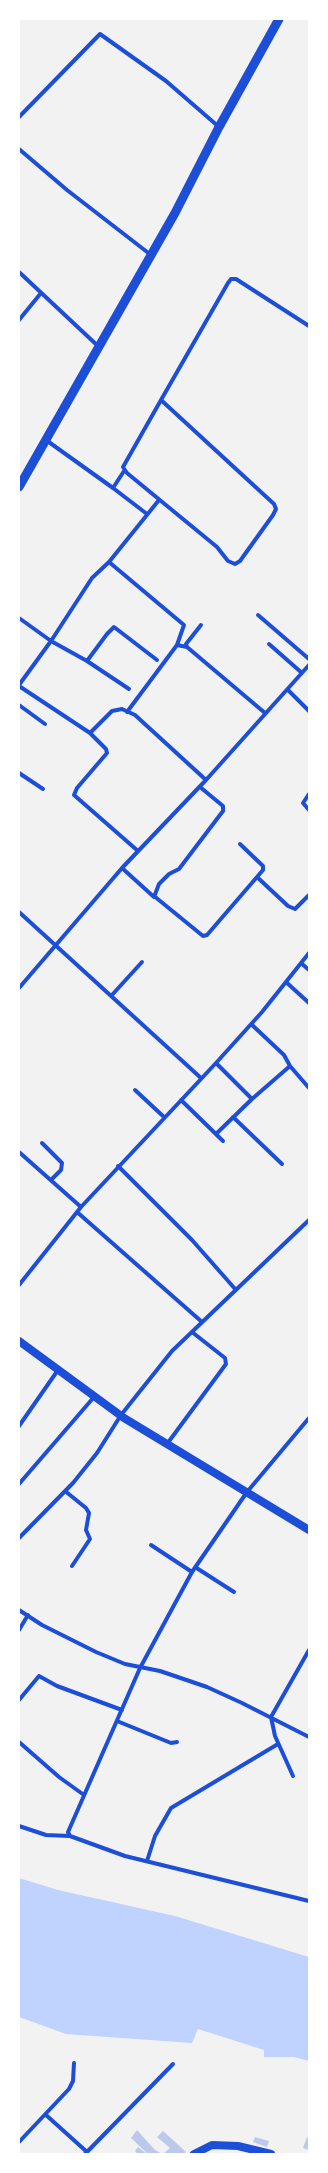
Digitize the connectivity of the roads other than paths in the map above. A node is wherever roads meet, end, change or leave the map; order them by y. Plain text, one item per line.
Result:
1 (279, 19) edge
2 (19, 117) edge
3 (220, 127) junction
4 (19, 149) edge
5 (151, 255) junction
6 (19, 272) edge
7 (42, 293) junction
8 (19, 320) edge
9 (309, 326) edge
10 (99, 347) junction
11 (161, 400) junction
12 (46, 440) junction
13 (124, 471) junction
14 (19, 487) edge
15 (113, 488) junction
16 (159, 500) junction
17 (147, 514) junction
18 (109, 562) junction
19 (258, 614) dead end
20 (19, 618) edge
21 (200, 625) dead end
22 (51, 641) junction
23 (270, 644) dead end
24 (177, 645) junction
25 (187, 647) junction
26 (309, 659) edge
27 (157, 660) dead end
28 (87, 661) junction
29 (309, 665) edge
30 (302, 673) junction
31 (19, 686) edge
32 (129, 689) dead end
33 (288, 690) junction
34 (19, 705) edge
35 (309, 711) edge
36 (127, 712) junction
37 (265, 713) junction
38 (45, 724) dead end
39 (90, 733) junction
40 (19, 773) edge
41 (206, 780) junction
42 (200, 787) junction
43 (43, 790) dead end
44 (309, 794) edge
45 (309, 810) edge
46 (240, 844) dead end
47 (138, 851) junction
48 (122, 868) junction
49 (257, 877) junction
50 (309, 895) edge
51 (154, 896) junction
52 (19, 912) edge
53 (57, 945) junction
54 (309, 953) edge
55 (142, 962) dead end
56 (301, 963) junction
57 (309, 970) edge
58 (286, 982) junction
59 (19, 988) edge
60 (112, 995) junction
61 (309, 1003) edge
62 (251, 1024) junction
63 (216, 1063) junction
64 (290, 1066) junction
65 (201, 1078) junction
66 (309, 1088) edge
67 (134, 1090) dead end
68 (252, 1099) junction
69 (180, 1100) junction
70 (164, 1117) junction
71 (233, 1117) junction
72 (216, 1134) junction
73 (223, 1141) dead end
74 (42, 1143) dead end
75 (19, 1152) edge
76 (282, 1164) dead end
77 (118, 1166) junction
78 (51, 1180) junction
79 (81, 1207) junction
80 (77, 1212) junction
81 (309, 1220) edge
82 (19, 1285) edge
83 (236, 1290) junction
84 (202, 1322) junction
85 (192, 1332) junction
86 (19, 1341) edge
87 (58, 1370) junction
88 (94, 1397) junction
89 (121, 1415) junction
90 (309, 1418) edge
91 (19, 1426) edge
92 (167, 1444) junction
93 (19, 1484) edge
94 (65, 1490) junction
95 (247, 1492) junction
96 (309, 1530) edge
97 (19, 1538) edge
98 (151, 1545) dead end
99 (72, 1566) dead end
100 (195, 1567) junction
101 (192, 1572) junction
102 (234, 1592) dead end
103 (19, 1610) edge
104 (28, 1615) junction
105 (19, 1630) edge
106 (309, 1650) edge
107 (140, 1668) junction
108 (19, 1700) edge
109 (122, 1710) junction
110 (271, 1717) junction
111 (117, 1721) junction
112 (309, 1737) edge
113 (19, 1742) edge
114 (177, 1742) dead end
115 (278, 1744) junction
116 (293, 1776) dead end
117 (84, 1795) junction
118 (19, 1826) edge
119 (70, 1836) junction
120 (147, 1861) junction
121 (309, 1895) edge
122 (308, 1901) edge
123 (74, 2063) dead end
124 (173, 2064) dead end
125 (46, 2115) junction
126 (19, 2142) edge
127 (86, 2153) edge
128 (194, 2154) edge
129 (271, 2154) edge

1 - 3 highway
2 - 3 street
3 - 5 highway
4 - 5 street
5 - 10 highway
6 - 7 street
7 - 8 street
7 - 10 street
9 - 11 street
10 - 12 highway
11 - 13 street
11 - 16 street
12 - 14 highway
12 - 15 street
13 - 15 street
13 - 16 street
15 - 17 street
16 - 17 street
17 - 18 street
18 - 22 street
18 - 24 street
19 - 26 street
20 - 22 street
21 - 25 street
22 - 28 street
22 - 31 street
23 - 30 street
24 - 25 street
24 - 36 street
25 - 37 street
27 - 28 street
28 - 32 street
29 - 30 street
30 - 33 street
31 - 39 street
33 - 35 street
33 - 37 street
34 - 38 street
36 - 39 street
36 - 41 street
37 - 41 street
39 - 47 street
40 - 43 street
41 - 42 street
42 - 47 street
42 - 51 street
44 - 45 street
46 - 49 street
47 - 48 street
48 - 51 street
48 - 53 street
49 - 50 street
49 - 51 street
52 - 53 street
53 - 59 street
53 - 60 street
54 - 56 street
55 - 60 street
56 - 57 street
56 - 58 street
58 - 61 street
58 - 62 street
60 - 65 street
62 - 63 street
62 - 64 street
63 - 65 street
63 - 68 street
64 - 66 street
64 - 68 street
65 - 69 street
67 - 70 street
68 - 71 street
69 - 70 street
69 - 72 street
70 - 77 street
71 - 72 street
71 - 76 street
72 - 73 street
74 - 78 street
75 - 78 street
77 - 79 street
77 - 83 street
78 - 79 street
79 - 80 street
80 - 82 street
80 - 84 street
81 - 83 street
83 - 84 street
84 - 85 street
85 - 89 street
85 - 92 street
86 - 87 main road
87 - 88 main road
87 - 91 street
88 - 89 main road
88 - 93 street
89 - 92 main road
89 - 94 street
90 - 95 street
92 - 95 main road
94 - 97 street
94 - 99 street
95 - 96 main road
95 - 100 street
98 - 101 street
100 - 101 street
100 - 102 street
101 - 107 street
103 - 104 street
104 - 105 street
104 - 107 street
106 - 110 street
107 - 109 street
107 - 110 street
108 - 109 street
109 - 111 street
110 - 112 street
110 - 115 street
111 - 114 street
111 - 117 street
113 - 117 street
115 - 116 street
115 - 120 street
117 - 119 street
118 - 119 street
119 - 120 street
120 - 122 street
121 - 122 street
123 - 125 street
124 - 127 street
125 - 126 street
125 - 127 street
128 - 129 main road

